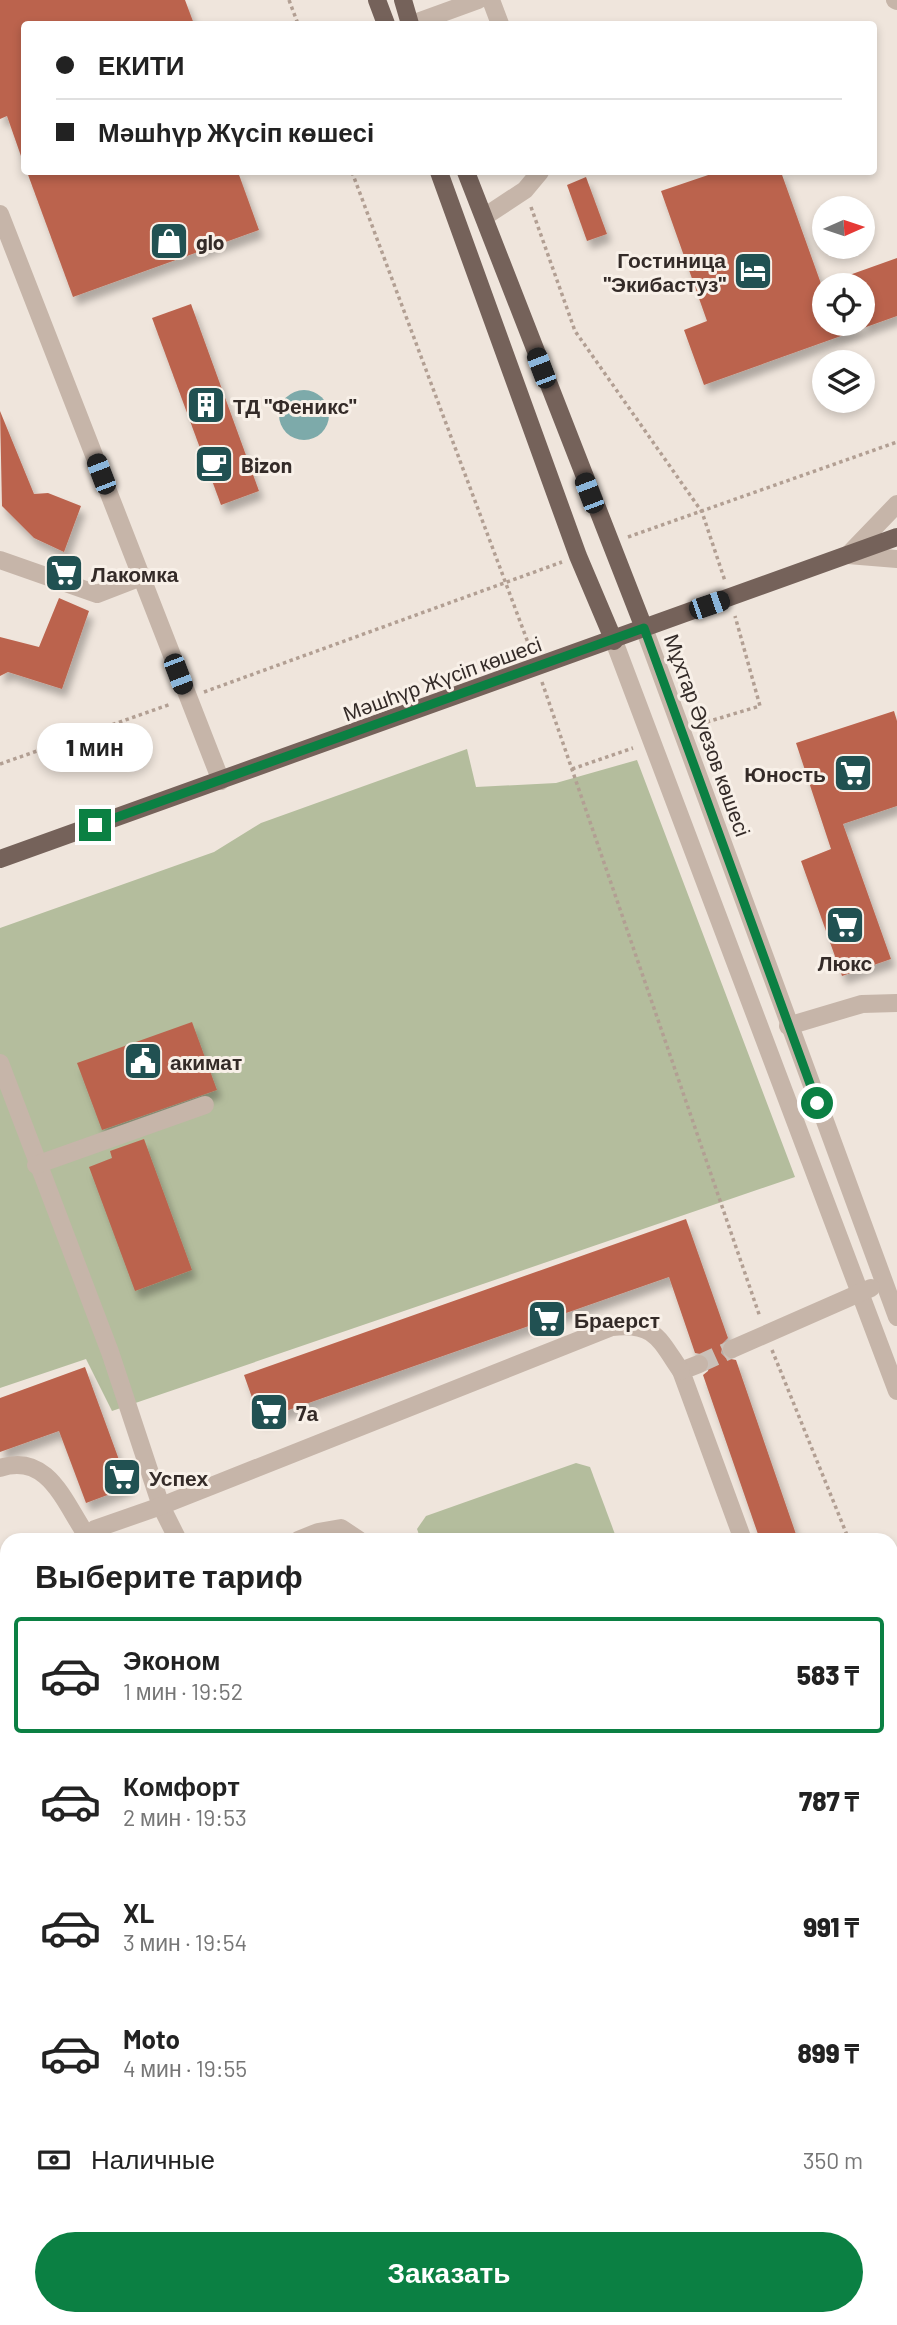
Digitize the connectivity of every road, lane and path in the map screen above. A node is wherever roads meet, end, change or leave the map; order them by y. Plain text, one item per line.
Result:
1 (289, 0) edge
2 (377, 0) edge
3 (403, 0) edge
4 (478, 0) edge
5 (491, 0) edge
6 (297, 21) edge
7 (385, 21) edge
8 (410, 21) edge
9 (419, 21) edge
10 (499, 21) edge
11 (353, 175) edge
12 (440, 175) edge
13 (467, 175) edge
14 (538, 175) edge
15 (525, 190) junction
16 (0, 214) edge
17 (484, 217) junction
18 (897, 442) edge
19 (897, 504) edge
20 (702, 512) junction
21 (897, 537) edge
22 (609, 543) junction
23 (848, 555) junction
24 (578, 556) junction
25 (897, 559) edge
26 (0, 560) edge
27 (141, 577) junction
28 (505, 584) junction
29 (730, 598) junction
30 (644, 628) junction
31 (614, 641) junction
32 (538, 669) junction
33 (188, 698) junction
34 (760, 706) dead end
35 (0, 764) edge
36 (221, 780) junction
37 (0, 859) edge
38 (897, 1003) edge
39 (788, 1026) junction
40 (0, 1063) edge
41 (205, 1105) dead end
42 (36, 1165) junction
43 (884, 1282) junction
44 (860, 1293) junction
45 (897, 1317) edge
46 (766, 1336) junction
47 (732, 1349) tunnel mouth
48 (699, 1364) tunnel mouth
49 (681, 1371) junction
50 (897, 1391) edge
51 (0, 1468) edge
52 (160, 1506) junction
53 (81, 1533) edge
54 (91, 1533) edge
55 (174, 1533) edge
56 (316, 1533) edge
57 (348, 1533) edge
58 (740, 1533) edge
59 (846, 1533) edge

1 - 6 path
2 - 7 main road
3 - 8 main road
4 - 9 street
5 - 10 street
11 - 28 path
12 - 24 main road
13 - 17 main road, Мұхтар Әуезов көшесі
14 - 15 street
15 - 17 street
15 - 20 path
16 - 27 street
17 - 22 main road, Мұхтар Әуезов көшесі
18 - 20 path
19 - 23 street
20 - 22 path
20 - 29 path
21 - 23 main road, Мәшһүр Жүсіп көшесі
22 - 30 main road, Мұхтар Әуезов көшесі
23 - 25 street
23 - 29 main road, Мәшһүр Жүсіп көшесі
24 - 28 path
24 - 31 main road
26 - 27 street
27 - 33 street
28 - 32 path
28 - 33 path
29 - 30 main road, Мәшһүр Жүсіп көшесі
29 - 34 path
30 - 31 main road, Мәшһүр Жүсіп көшесі
30 - 39 street, Мұхтар Әуезов көшесі
31 - 32 main road, Мәшһүр Жүсіп көшесі
31 - 44 street
32 - 36 main road, Мәшһүр Жүсіп көшесі
32 - 46 path
33 - 35 path
33 - 36 street
36 - 37 main road, Мәшһүр Жүсіп көшесі
38 - 39 street
39 - 43 street, Мұхтар Әуезов көшесі
40 - 42 street
41 - 42 street
42 - 52 street
43 - 44 street
43 - 45 street, Мұхтар Әуезов көшесі
44 - 46 street
44 - 50 street
46 - 47 street
46 - 59 path
48 - 49 street
49 - 52 street
49 - 58 street
51 - 53 street
52 - 54 street
52 - 55 street
56 - 57 street

